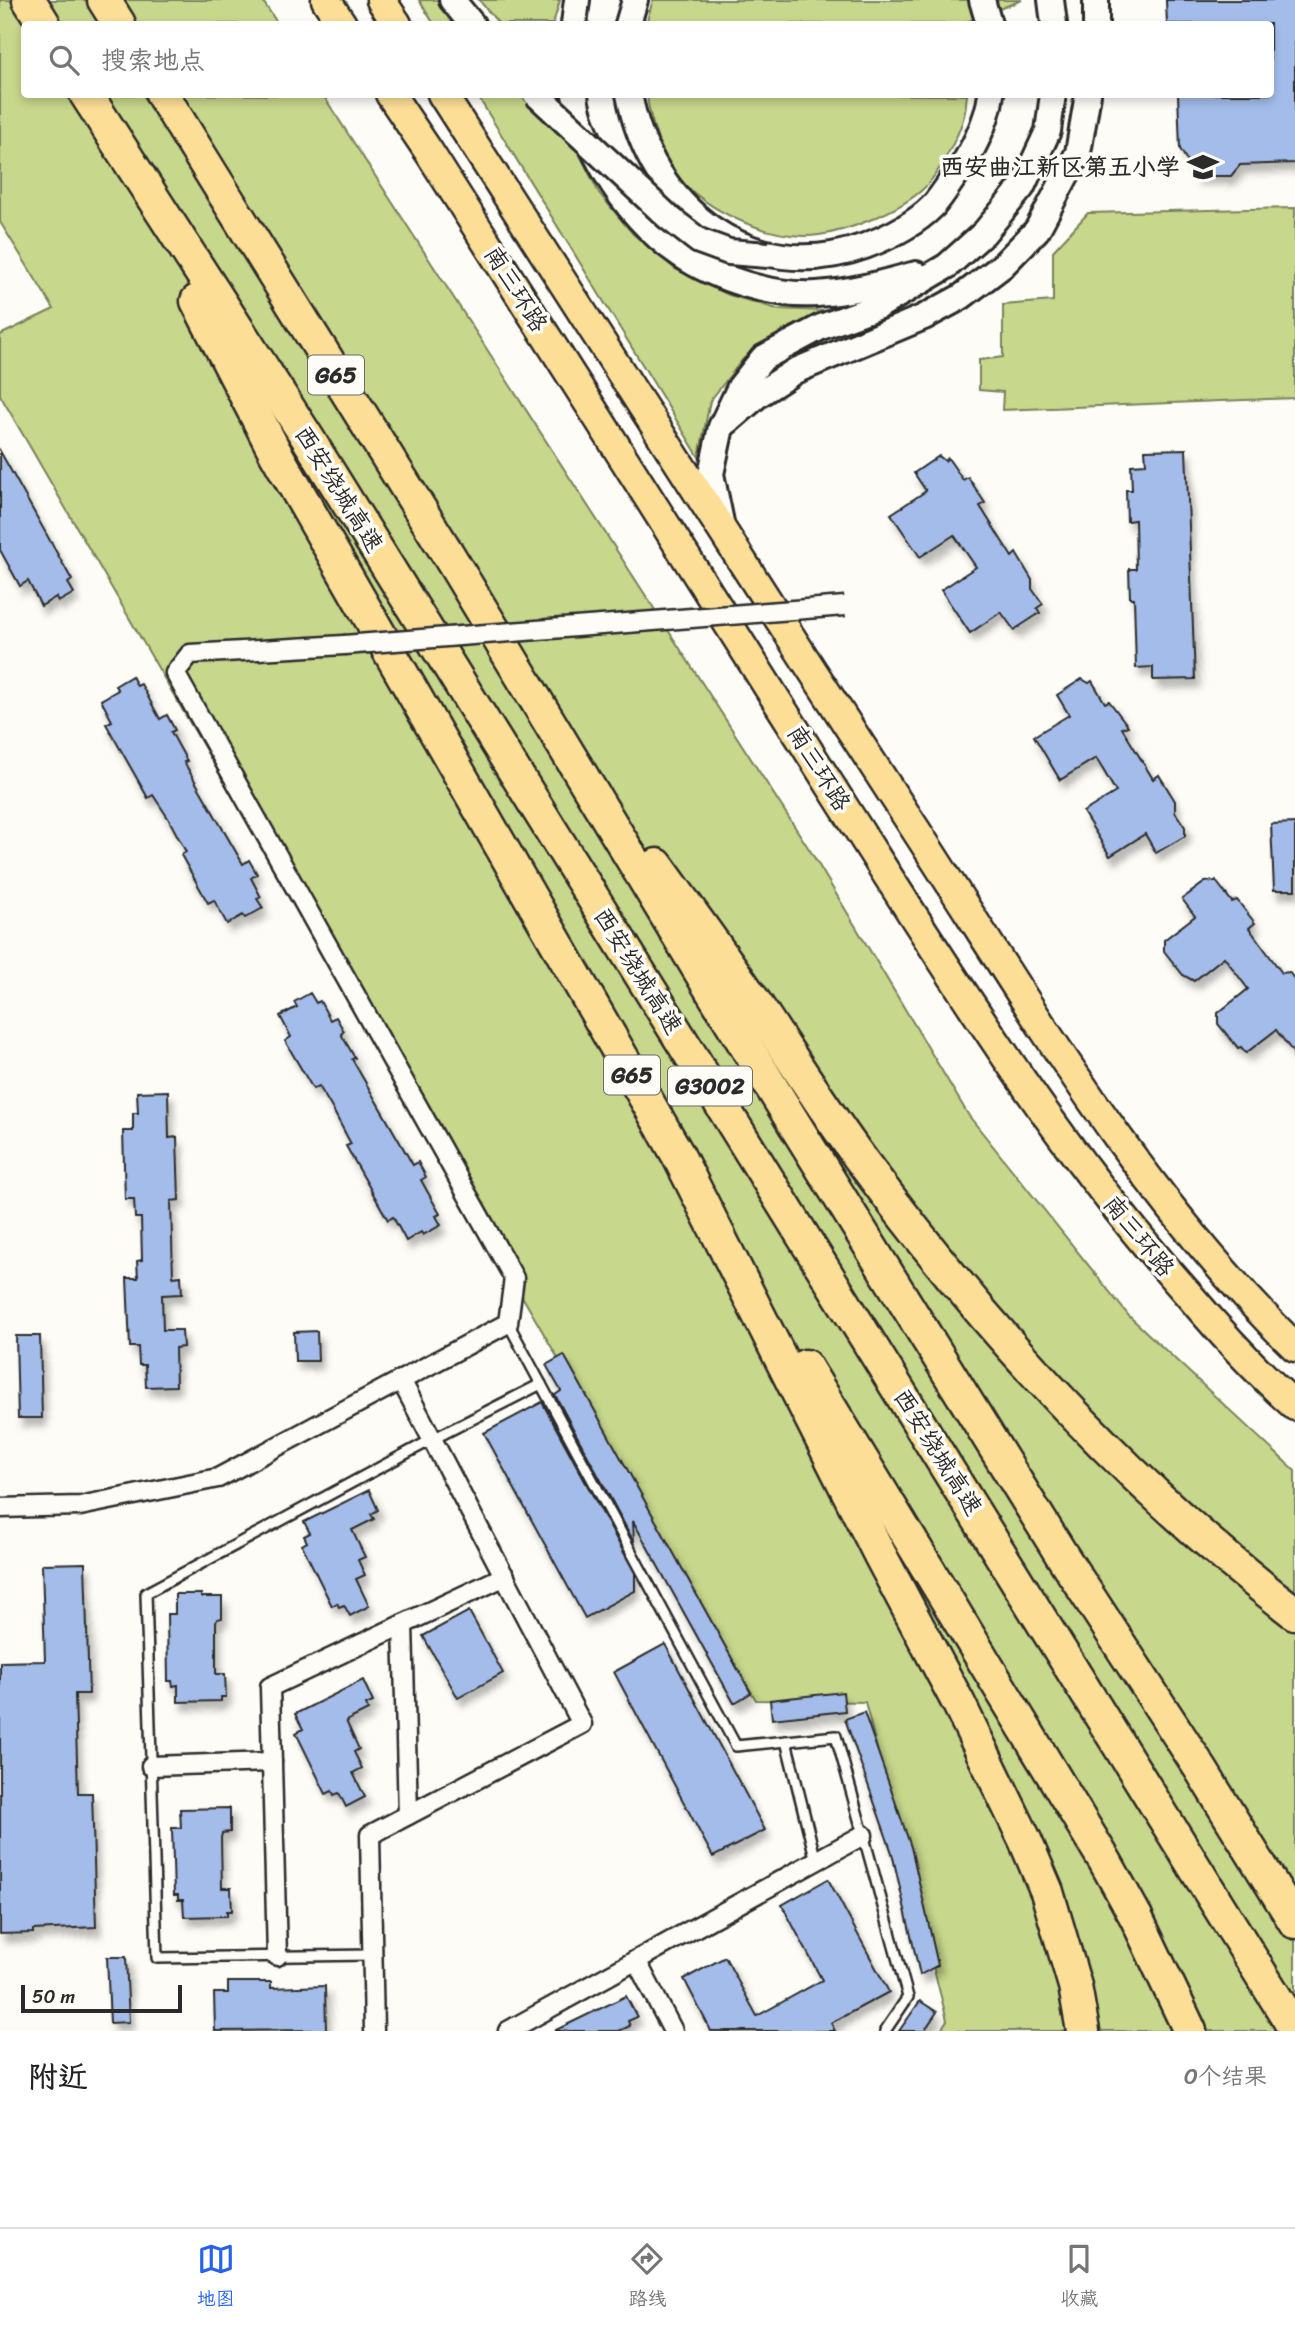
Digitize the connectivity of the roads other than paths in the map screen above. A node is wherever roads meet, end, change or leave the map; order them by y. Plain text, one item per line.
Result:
1 (29, 0) edge
2 (104, 0) edge
3 (326, 0) edge
4 (381, 0) edge
5 (452, 0) edge
6 (577, 0) edge
7 (635, 0) edge
8 (982, 0) edge
9 (1051, 0) edge
10 (1096, 0) edge
11 (42, 21) edge
12 (117, 21) edge
13 (340, 21) edge
14 (395, 21) edge
15 (470, 21) edge
16 (574, 21) edge
17 (629, 21) edge
18 (988, 21) edge
19 (1054, 21) edge
20 (1096, 21) edge
21 (88, 98) edge
22 (164, 98) edge
23 (393, 98) edge
24 (445, 98) edge
25 (540, 98) edge
26 (576, 98) edge
27 (630, 98) edge
28 (991, 98) edge
29 (1052, 98) edge
30 (1087, 98) edge
31 (118, 147) junction
32 (768, 255) junction
33 (947, 266) junction
34 (721, 427) junction
35 (723, 535) junction
36 (845, 606) dead end
37 (509, 656) junction
38 (678, 1155) junction
39 (508, 1323) junction
40 (1295, 1346) edge
41 (401, 1380) junction
42 (541, 1384) junction
43 (1295, 1406) edge
44 (433, 1439) junction
45 (0, 1508) edge
46 (505, 1576) junction
47 (1295, 1613) edge
48 (403, 1624) junction
49 (786, 1741) junction
50 (272, 1762) junction
51 (151, 1766) junction
52 (408, 1815) junction
53 (863, 1835) junction
54 (816, 1861) junction
55 (1295, 1922) edge
56 (372, 1955) junction
57 (276, 1956) junction
58 (636, 1960) junction
59 (1295, 2029) edge
60 (374, 2031) edge
61 (508, 2031) edge
62 (673, 2031) edge
63 (884, 2031) edge
64 (1083, 2031) edge
65 (1190, 2031) edge

1 - 11 highway
2 - 12 highway
3 - 13 highway
4 - 14 highway
5 - 15 main road
6 - 16 main road
7 - 17 main road
8 - 18 main road
9 - 19 main road
10 - 20 main road
21 - 31 highway, 西安绕城高速 / G65
22 - 37 highway, 西安绕城高速 / G65
23 - 43 highway, 南三环路
24 - 35 highway, 南三环路
25 - 32 main road, bridge
26 - 33 main road
27 - 32 main road, bridge
28 - 32 main road
29 - 33 main road
30 - 34 main road
31 - 38 highway, G65
31 - 59 highway, 西安绕城高速 / G3002
33 - 34 main road
34 - 35 main road
35 - 40 highway, 南三环路
36 - 39 street, bridge
37 - 47 highway
37 - 55 highway, 西安绕城高速 / G65
38 - 64 highway, G65
38 - 65 highway
39 - 41 street
39 - 42 lane
41 - 44 street
41 - 45 street
42 - 44 lane
42 - 49 lane
44 - 46 street
44 - 51 lane
46 - 48 street
46 - 52 street
48 - 50 street
48 - 52 street
49 - 53 lane
49 - 54 lane
50 - 51 street
50 - 57 street
51 - 57 lane
52 - 56 street
53 - 54 street
53 - 63 lane
54 - 58 street
56 - 57 lane
56 - 60 street
58 - 61 street
58 - 62 street

